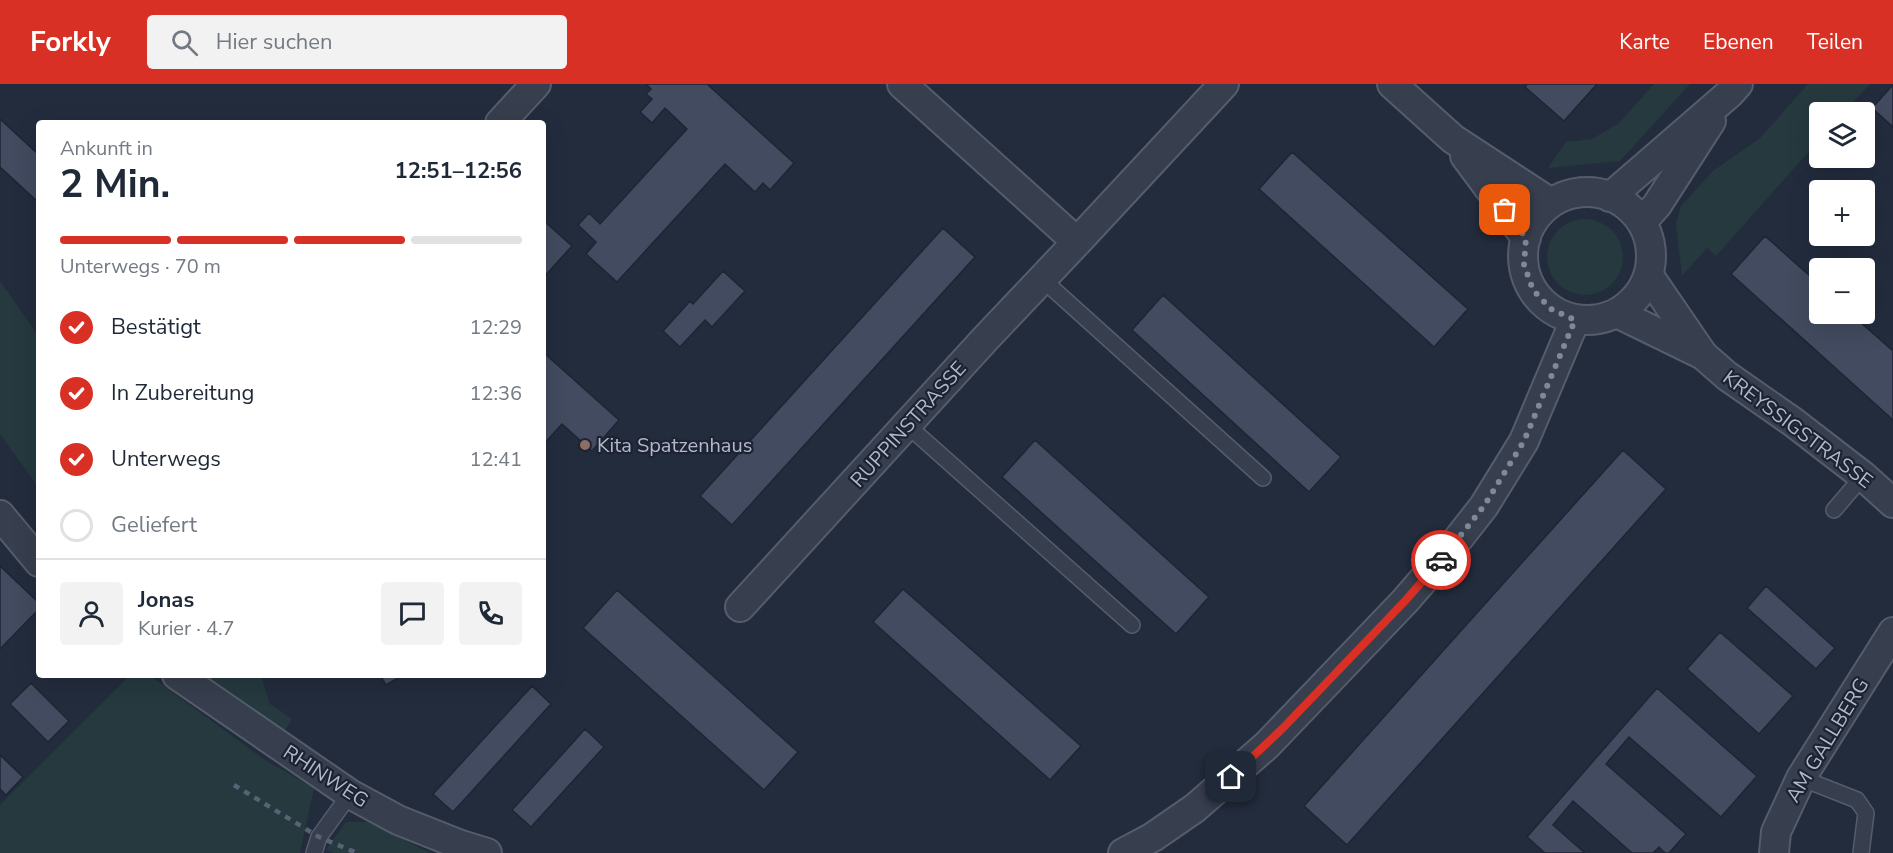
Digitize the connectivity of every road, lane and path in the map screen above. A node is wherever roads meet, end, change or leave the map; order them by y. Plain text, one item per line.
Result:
1 (536, 84) edge
2 (902, 84) edge
3 (1224, 84) edge
4 (1392, 84) edge
5 (1733, 89) edge
6 (503, 120) edge
7 (1453, 139) junction
8 (1610, 196) junction
9 (1551, 203) junction
10 (1642, 222) junction
11 (1526, 238) junction
12 (1077, 242) junction
13 (1649, 276) junction
14 (1042, 279) junction
15 (1617, 313) junction
16 (1575, 320) junction
17 (1702, 354) junction
18 (907, 425) junction
19 (1863, 476) junction
20 (1263, 478) dead end
21 (1893, 503) edge
22 (1834, 510) dead end
23 (0, 515) edge
24 (36, 558) edge
25 (740, 607) dead end
26 (1132, 626) dead end
27 (1893, 632) edge
28 (181, 678) edge
29 (1801, 778) junction
30 (350, 794) junction
31 (314, 853) edge
32 (487, 853) edge
33 (1123, 853) edge
34 (1774, 853) edge
35 (1861, 853) edge

1 - 6 street
2 - 12 street
3 - 12 street, RUPPINSTRASSE
4 - 7 street
5 - 8 street
5 - 10 street
7 - 9 street
7 - 11 street
8 - 9 street
8 - 10 street
9 - 11 street
10 - 13 street
11 - 16 street
12 - 14 street, RUPPINSTRASSE
13 - 15 street
13 - 17 street, KREYSSIGSTRASSE
14 - 18 street, RUPPINSTRASSE
14 - 20 lane
15 - 16 street
15 - 17 street, KREYSSIGSTRASSE
16 - 33 street
17 - 19 street, KREYSSIGSTRASSE
18 - 25 street, RUPPINSTRASSE
18 - 26 lane
19 - 21 street, KREYSSIGSTRASSE
19 - 22 lane
23 - 24 street
27 - 29 street, AM GALLBERG
28 - 30 street, RHINWEG
29 - 34 street, AM GALLBERG
29 - 35 lane
30 - 31 lane
30 - 32 street, RHINWEG

